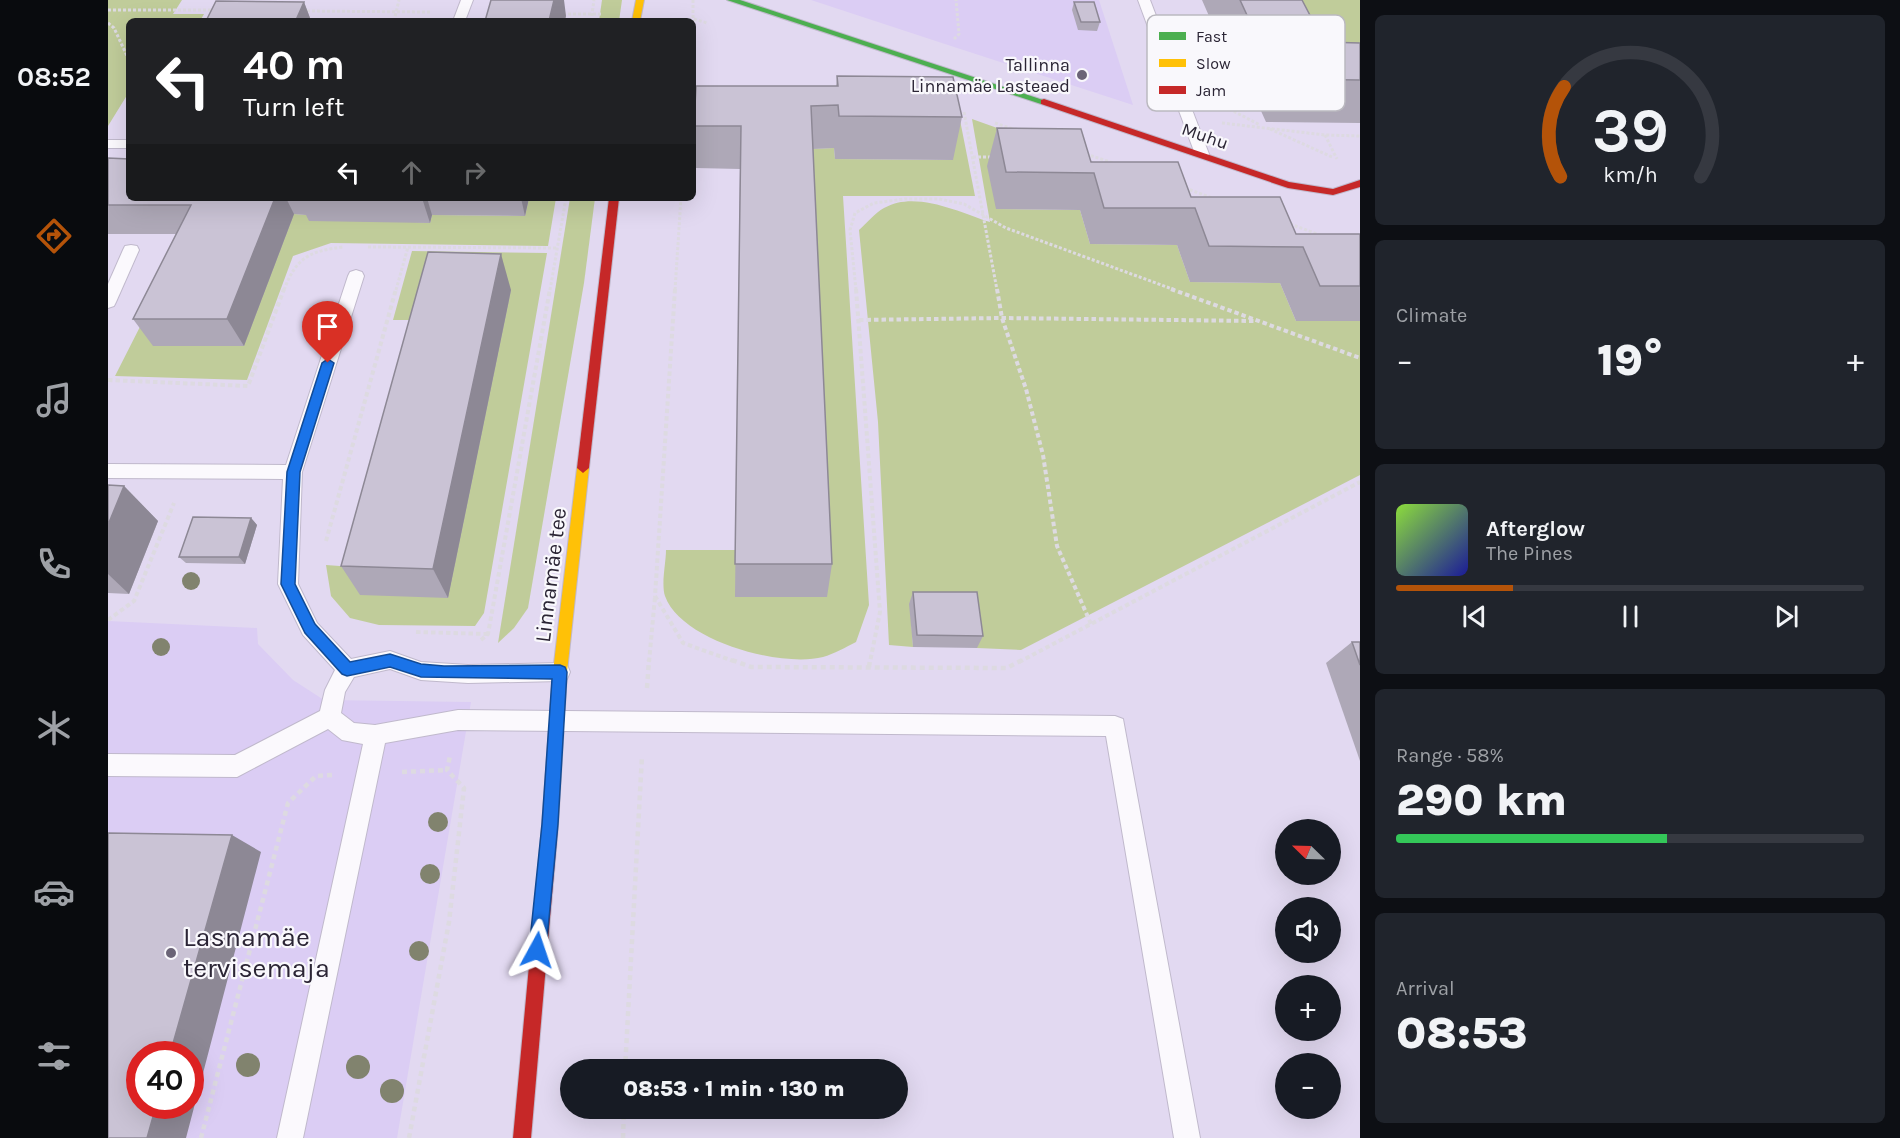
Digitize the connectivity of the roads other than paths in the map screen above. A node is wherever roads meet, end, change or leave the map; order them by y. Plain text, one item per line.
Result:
1 (467, 0) edge
2 (640, 0) edge
3 (731, 0) edge
4 (1144, 0) edge
5 (1150, 15) edge
6 (460, 18) edge
7 (637, 18) edge
8 (1186, 111) edge
9 (111, 144) dead end
10 (126, 144) edge
11 (1202, 154) junction
12 (1360, 183) edge
13 (614, 201) edge
14 (131, 250) dead end
15 (356, 276) dead end
16 (108, 302) edge
17 (108, 471) edge
18 (293, 472) junction
19 (347, 669) junction
20 (560, 672) junction
21 (329, 717) junction
22 (557, 721) junction
23 (375, 735) junction
24 (108, 765) edge
25 (290, 1138) edge
26 (522, 1138) edge
27 (1187, 1138) edge

1 - 6 lane
2 - 7 street
3 - 11 street, Muhu
4 - 5 lane
8 - 11 lane
9 - 10 lane
11 - 12 street, Muhu
13 - 20 street, Linnamäe tee
14 - 16 lane
15 - 18 lane
17 - 18 lane
18 - 19 lane
19 - 20 lane
19 - 21 lane
20 - 22 street, Linnamäe tee
21 - 23 lane
21 - 24 lane
22 - 23 lane
22 - 26 street, Linnamäe tee
22 - 27 lane
23 - 25 lane

